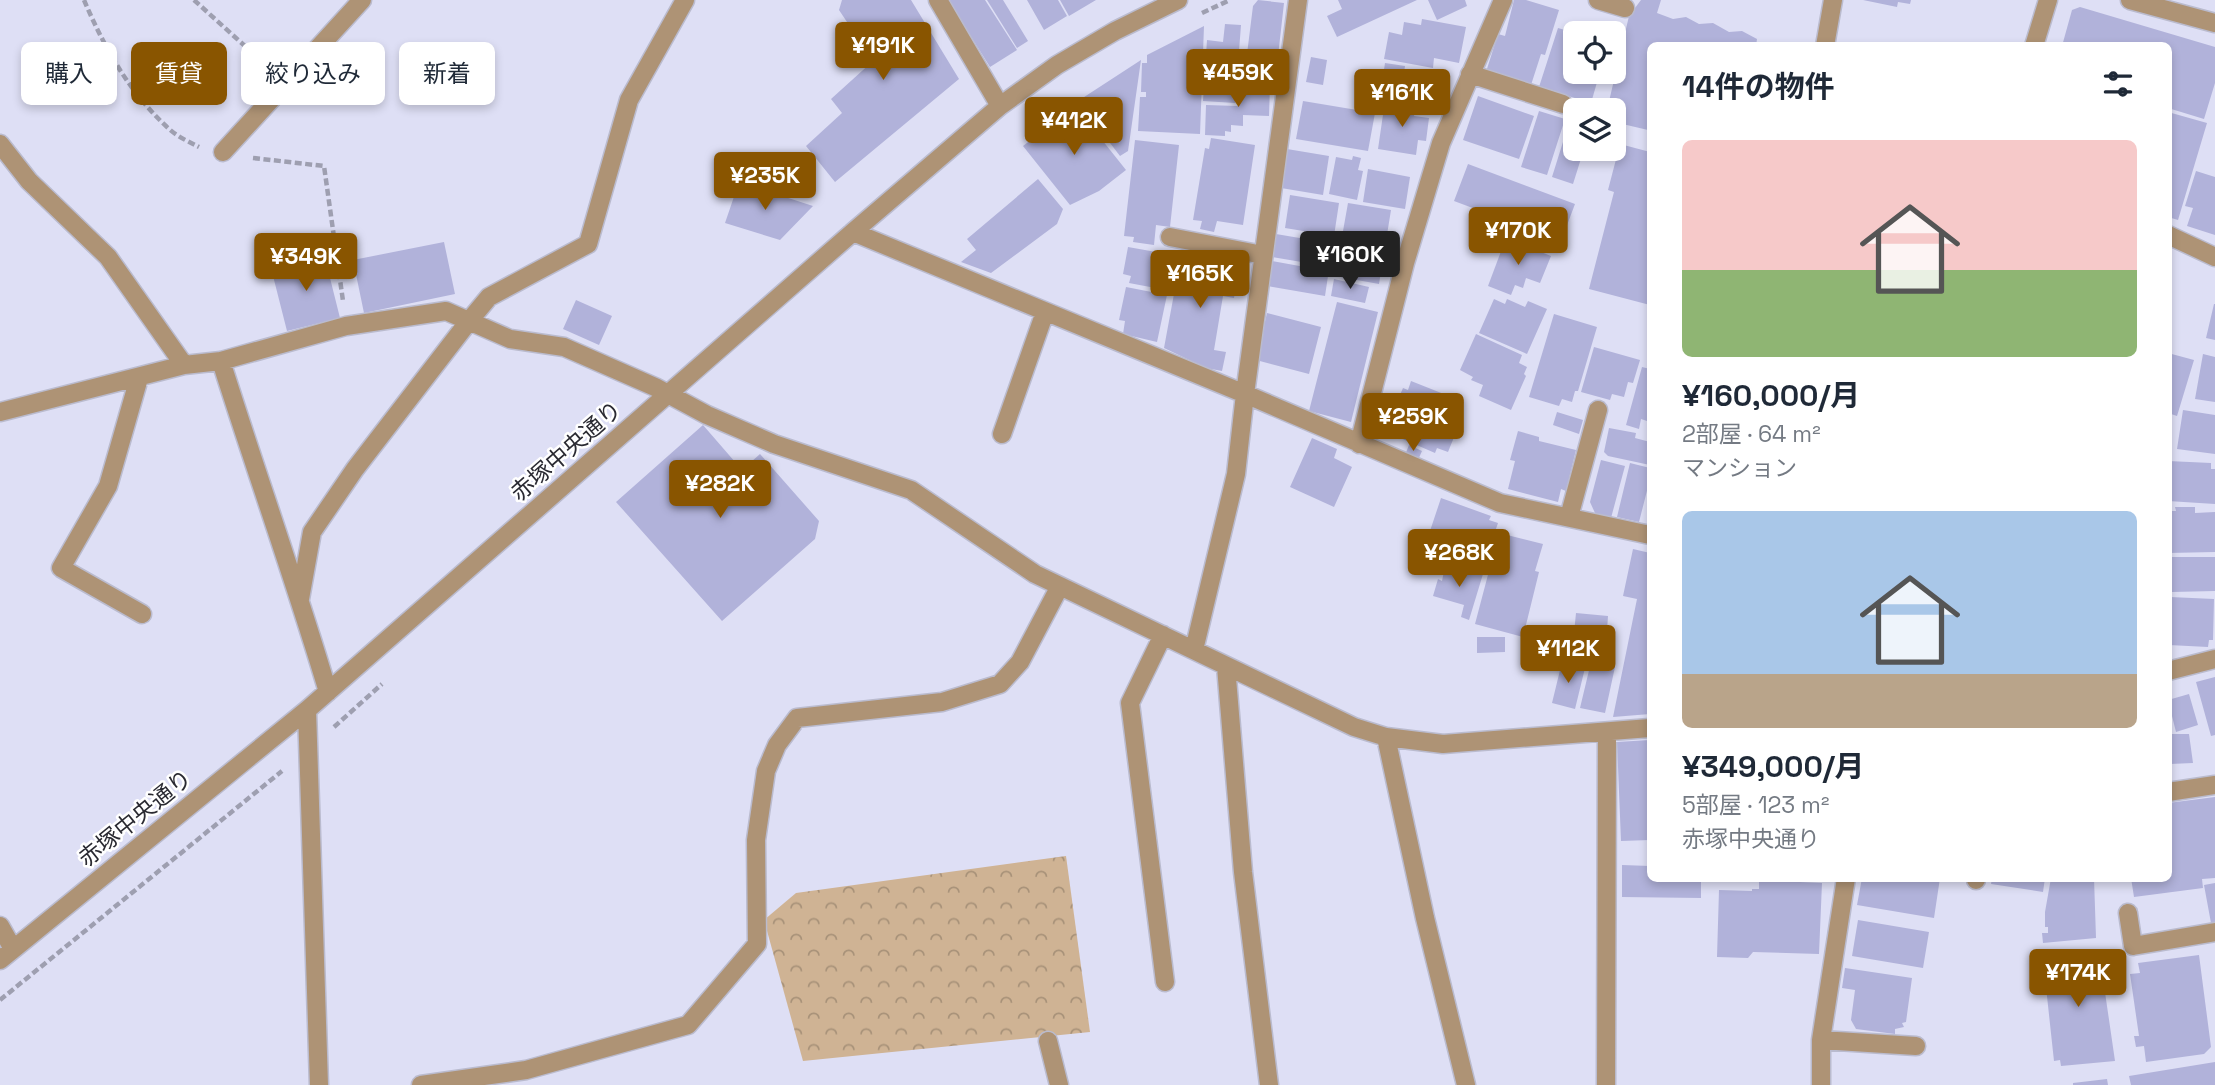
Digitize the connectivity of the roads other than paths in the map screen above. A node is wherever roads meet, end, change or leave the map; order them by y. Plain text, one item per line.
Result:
1 (362, 0) edge
2 (685, 0) edge
3 (938, 0) edge
4 (1298, 0) edge
5 (1503, 0) edge
6 (1598, 0) edge
7 (1833, 0) edge
8 (2048, 0) edge
9 (2130, 0) edge
10 (1175, 1) edge
11 (1625, 8) dead end
12 (2215, 23) edge
13 (1826, 42) edge
14 (2035, 42) edge
15 (1470, 74) junction
16 (1563, 104) dead end
17 (1000, 106) junction
18 (0, 144) edge
19 (223, 152) road end
20 (853, 232) junction
21 (1170, 237) dead end
22 (2172, 237) edge
23 (1263, 255) junction
24 (2215, 257) edge
25 (1045, 312) junction
26 (469, 321) junction
27 (221, 361) junction
28 (184, 365) junction
29 (139, 378) junction
30 (668, 394) junction
31 (1244, 394) junction
32 (1598, 410) dead end
33 (0, 412) edge
34 (1002, 434) dead end
35 (1359, 444) junction
36 (1569, 517) junction
37 (1647, 534) edge
38 (1060, 586) junction
39 (300, 598) junction
40 (142, 614) dead end
41 (1163, 635) junction
42 (1194, 650) junction
43 (2215, 659) edge
44 (1226, 666) junction
45 (2172, 670) edge
46 (328, 692) junction
47 (307, 710) junction
48 (1647, 728) edge
49 (1607, 732) junction
50 (1386, 737) junction
51 (2215, 785) edge
52 (2172, 791) edge
53 (1845, 882) edge
54 (2128, 914) dead end
55 (0, 926) edge
56 (2215, 932) edge
57 (6, 955) edge
58 (1165, 982) dead end
59 (1821, 1040) junction
60 (1048, 1041) dead end
61 (1916, 1046) dead end
62 (319, 1085) edge
63 (421, 1085) edge
64 (1059, 1085) edge
65 (1269, 1085) edge
66 (1466, 1085) edge
67 (1606, 1085) edge
68 (1821, 1085) edge

1 - 19 street
2 - 26 street
3 - 17 street
4 - 23 street
5 - 15 street
6 - 11 street
7 - 13 street
8 - 14 street
9 - 12 street
10 - 17 street, 赤塚中央通り
15 - 16 street
15 - 35 street
17 - 20 street, 赤塚中央通り
18 - 28 street
20 - 25 street
20 - 30 street, 赤塚中央通り
21 - 23 street
22 - 24 street
23 - 31 street
25 - 31 street
25 - 34 street
26 - 27 street
26 - 30 street
26 - 39 street
27 - 28 street
27 - 39 street
28 - 29 street
29 - 33 street
29 - 40 street
30 - 38 street
30 - 46 street, 赤塚中央通り
31 - 35 street
31 - 42 street
32 - 36 street
35 - 36 street
36 - 37 street
38 - 41 street
38 - 63 street
39 - 46 street
41 - 42 street
41 - 58 street
42 - 44 street
43 - 45 street
44 - 50 street
44 - 65 street
46 - 47 street, 赤塚中央通り
47 - 57 street, 赤塚中央通り
47 - 62 street
48 - 49 street
49 - 50 street
49 - 67 street
50 - 66 street
51 - 52 street
53 - 59 street
54 - 56 street
55 - 57 street
59 - 61 street
59 - 68 street
60 - 64 street

